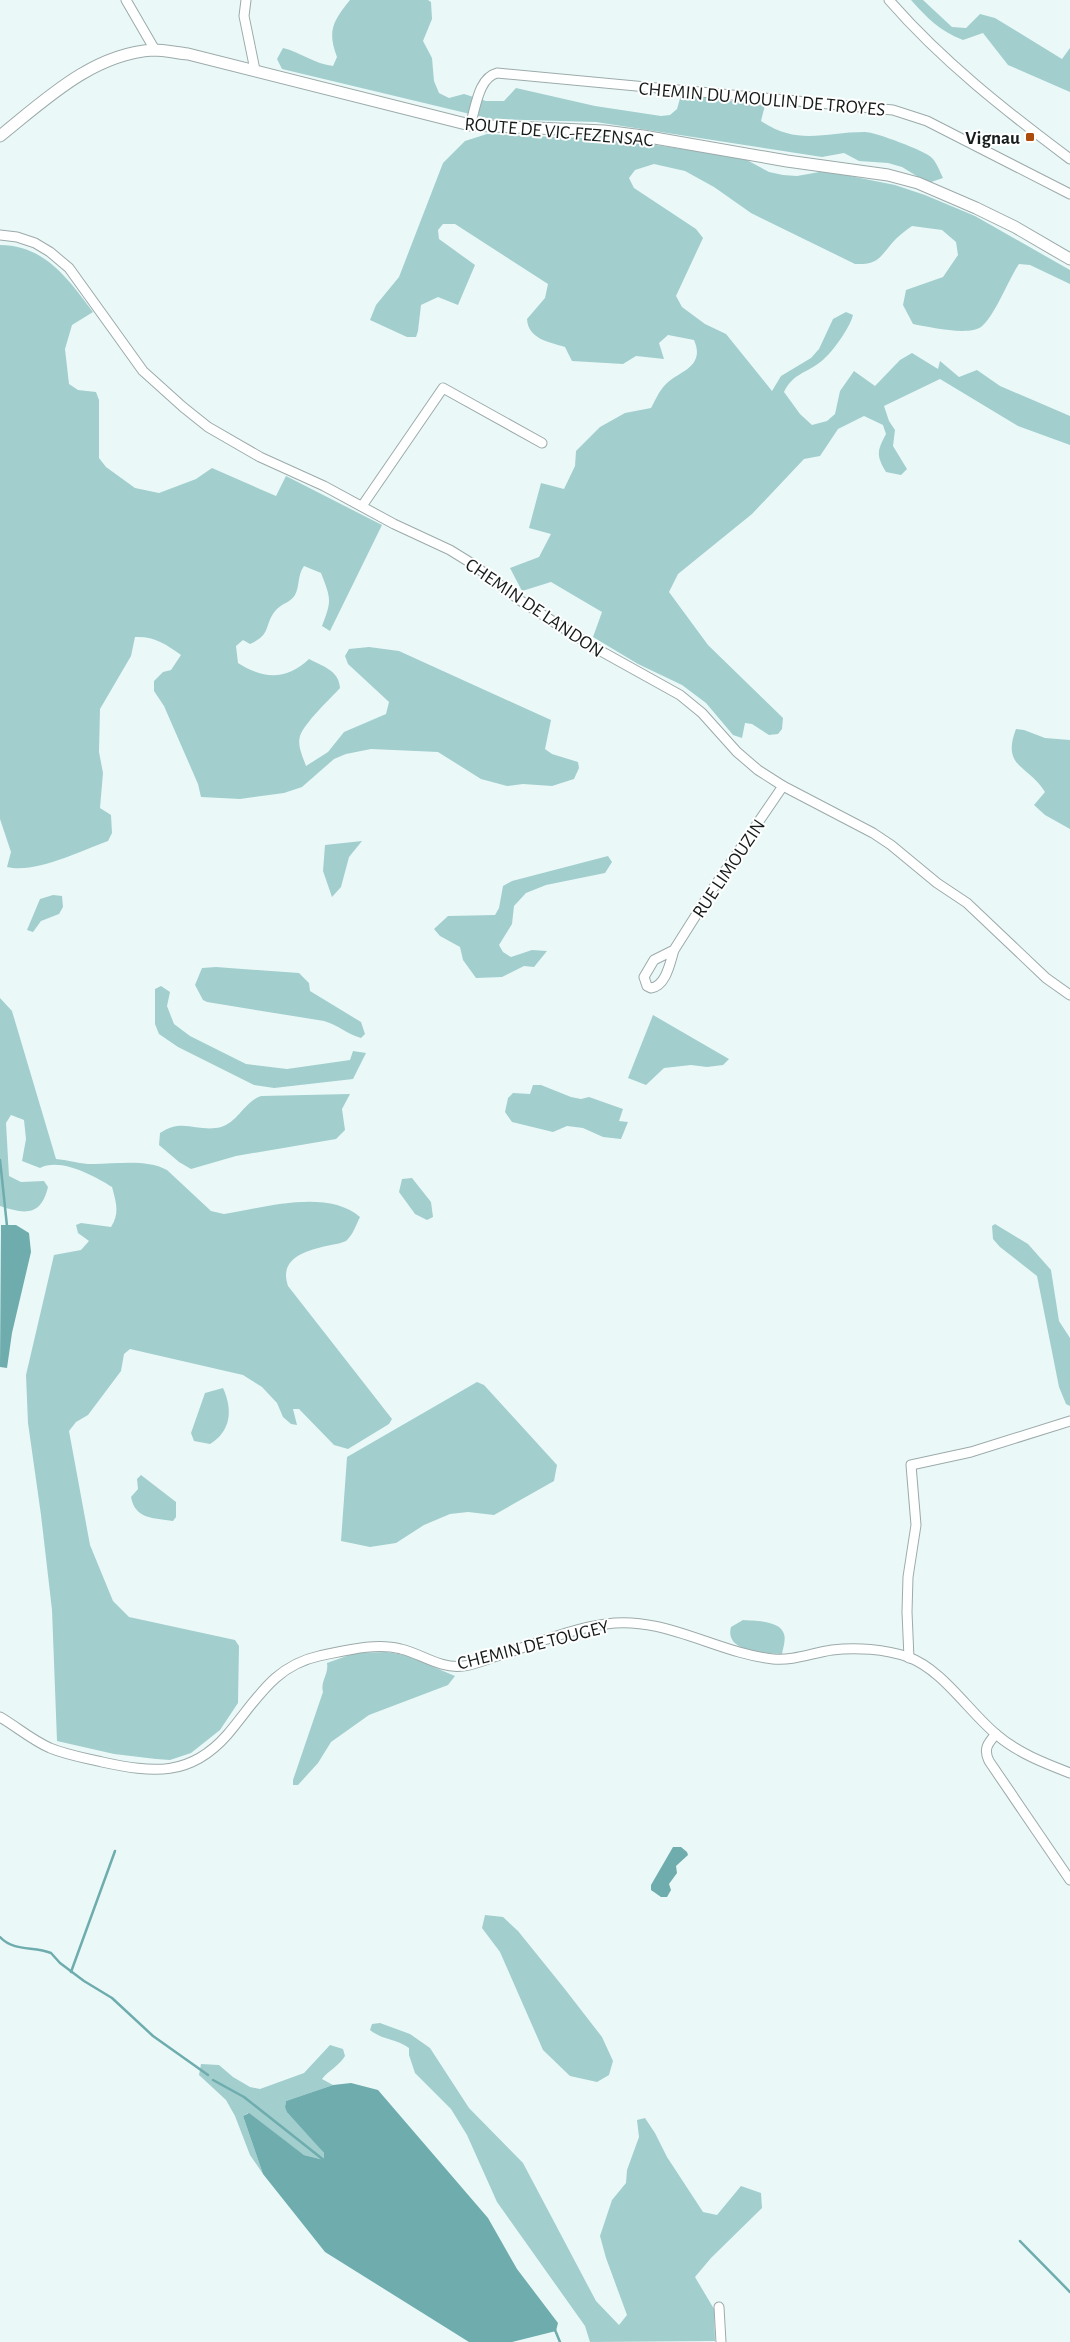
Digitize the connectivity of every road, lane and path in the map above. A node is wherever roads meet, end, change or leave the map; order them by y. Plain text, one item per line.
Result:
1 (126, 0) edge
2 (246, 0) edge
3 (889, 0) edge
4 (155, 50) junction
5 (255, 70) junction
6 (470, 125) junction
7 (0, 136) edge
8 (1070, 159) edge
9 (1070, 194) edge
10 (0, 235) edge
11 (1070, 259) edge
12 (542, 443) dead end
13 (362, 506) junction
14 (783, 786) junction
15 (674, 950) dead end
16 (1070, 995) edge
17 (1070, 1421) edge
18 (909, 1658) junction
19 (0, 1717) edge
20 (996, 1734) junction
21 (1070, 1773) edge
22 (1070, 1880) edge
23 (719, 2307) dead end
24 (722, 2342) edge

1 - 4 street
2 - 5 street
3 - 8 street
4 - 5 main road, ROUTE DE VIC-FEZENSAC
4 - 7 main road, ROUTE DE VIC-FEZENSAC
5 - 6 main road, ROUTE DE VIC-FEZENSAC
6 - 9 street, CHEMIN DU MOULIN DE TROYES
6 - 11 main road, ROUTE DE VIC-FEZENSAC
10 - 13 street, CHEMIN DE LANDON
12 - 13 street
13 - 14 street, CHEMIN DE LANDON
14 - 15 street, RUE LIMOUZIN
14 - 16 street, CHEMIN DE LANDON
17 - 18 street
18 - 19 street, CHEMIN DE TOUGEY
18 - 20 street, CHEMIN DE TOUGEY
20 - 21 street, CHEMIN DE TOUGEY
20 - 22 street
23 - 24 street

